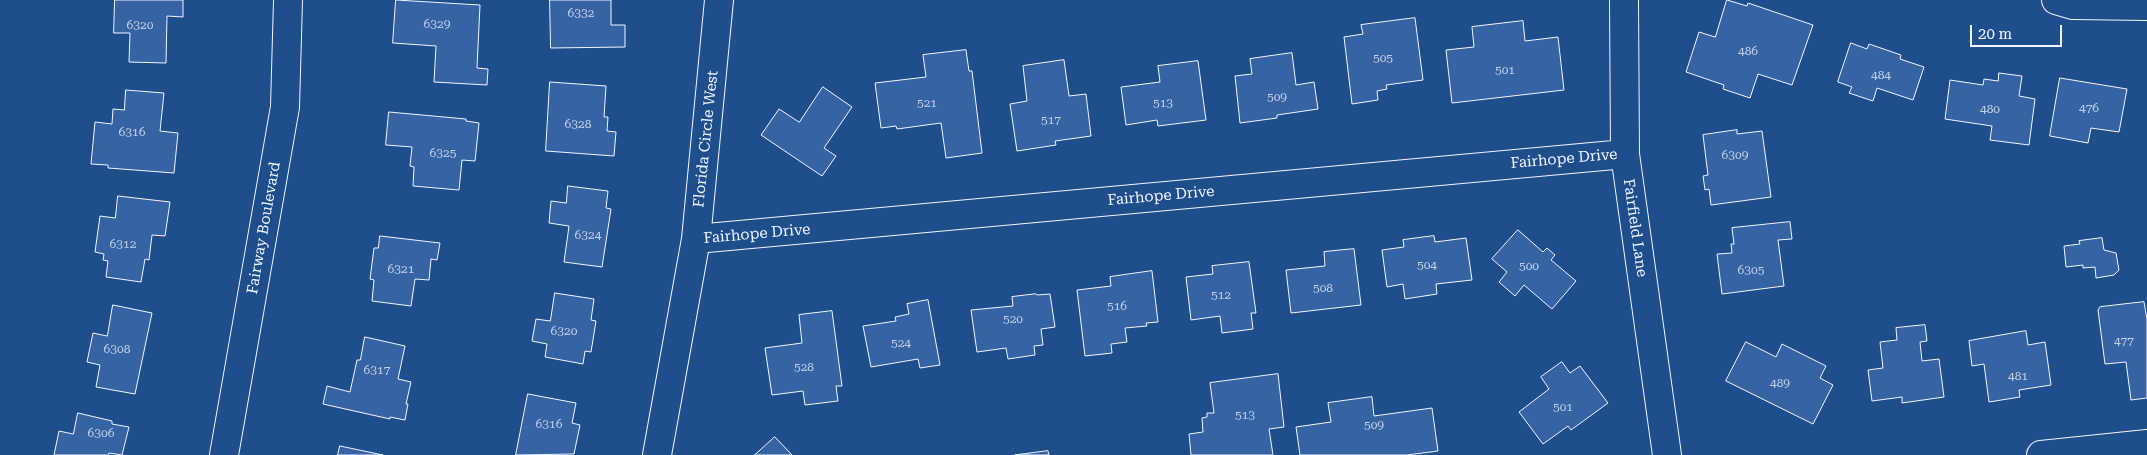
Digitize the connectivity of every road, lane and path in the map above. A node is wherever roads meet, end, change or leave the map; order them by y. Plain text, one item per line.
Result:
1 (288, 0) edge
2 (719, 0) edge
3 (1624, 0) edge
4 (2056, 0) edge
5 (2147, 6) edge
6 (1625, 154) junction
7 (696, 239) junction
8 (2147, 444) edge
9 (2118, 451) edge
10 (224, 455) edge
11 (657, 455) edge
12 (1667, 455) edge
13 (2040, 455) edge

1 - 10 street, Fairway Boulevard
2 - 7 street, Florida Circle West
3 - 6 street, Fairfield Lane
4 - 5 street
6 - 7 street, Fairhope Drive
6 - 12 street, Fairfield Lane
7 - 11 street, Florida Circle West
8 - 9 street
9 - 13 street

